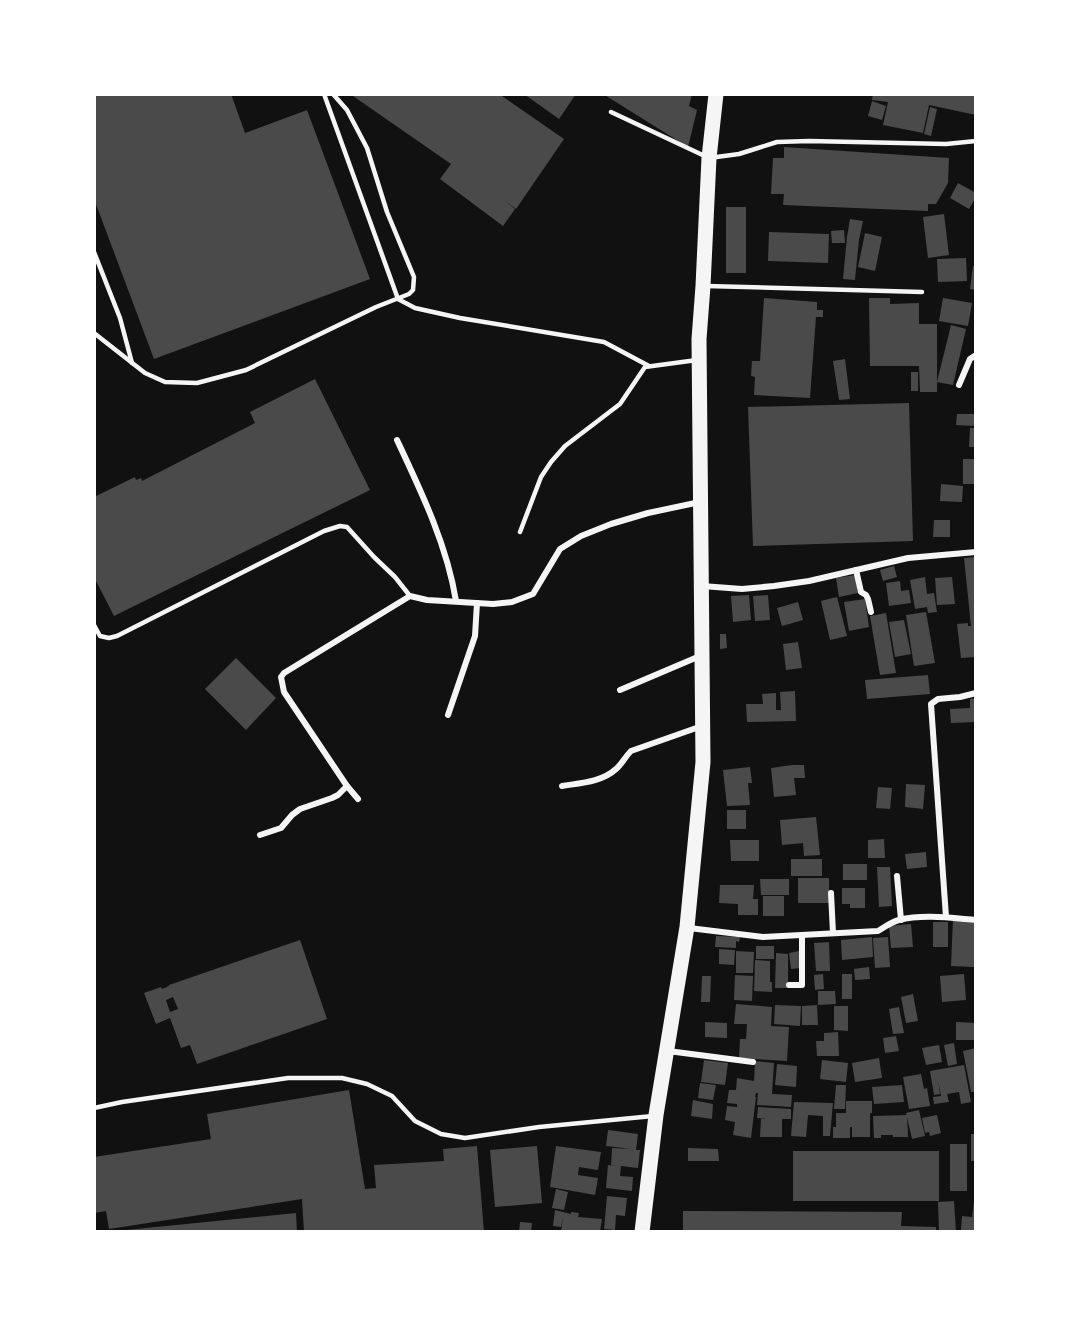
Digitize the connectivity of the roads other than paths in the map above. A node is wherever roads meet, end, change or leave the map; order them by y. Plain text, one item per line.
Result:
1 (324, 94) edge
2 (333, 94) edge
3 (716, 94) edge
4 (611, 112) dead end
5 (975, 141) edge
6 (709, 158) junction
7 (94, 252) edge
8 (703, 286) junction
9 (921, 292) dead end
10 (398, 299) junction
11 (94, 333) edge
12 (975, 355) edge
13 (699, 360) junction
14 (132, 363) junction
15 (649, 366) junction
16 (959, 385) dead end
17 (398, 440) dead end
18 (701, 502) junction
19 (520, 532) dead end
20 (975, 552) edge
21 (856, 570) junction
22 (701, 586) junction
23 (410, 596) junction
24 (456, 601) junction
25 (477, 603) junction
26 (871, 612) dead end
27 (94, 625) edge
28 (702, 655) junction
29 (620, 690) dead end
30 (975, 693) edge
31 (447, 715) dead end
32 (703, 726) junction
33 (347, 786) junction
34 (562, 786) dead end
35 (358, 799) dead end
36 (260, 835) dead end
37 (897, 876) dead end
38 (831, 893) dead end
39 (946, 918) junction
40 (901, 920) junction
41 (975, 920) edge
42 (687, 927) junction
43 (833, 933) junction
44 (802, 935) junction
45 (789, 985) dead end
46 (667, 1051) junction
47 (753, 1062) dead end
48 (94, 1108) edge
49 (656, 1115) junction
50 (642, 1232) edge

1 - 10 lane
2 - 10 lane
3 - 6 highway
4 - 6 lane
5 - 6 lane
6 - 8 highway
7 - 14 lane
8 - 9 lane
8 - 13 highway
10 - 14 lane
10 - 15 lane
11 - 14 lane
12 - 16 street
13 - 15 lane
13 - 18 highway
15 - 19 lane
17 - 24 street
18 - 22 highway
18 - 25 street
20 - 21 street
21 - 22 street
21 - 26 street
22 - 28 highway
23 - 24 street
23 - 27 lane
23 - 33 street
24 - 25 street
25 - 31 street
28 - 29 street
28 - 32 highway
30 - 39 street
32 - 34 street
32 - 42 highway
33 - 35 street
33 - 36 street
37 - 40 street
38 - 43 street
39 - 40 street
39 - 41 street
40 - 43 street
42 - 44 street
42 - 46 highway
43 - 44 street
44 - 45 street
46 - 47 street
46 - 49 highway
48 - 49 lane
49 - 50 highway

